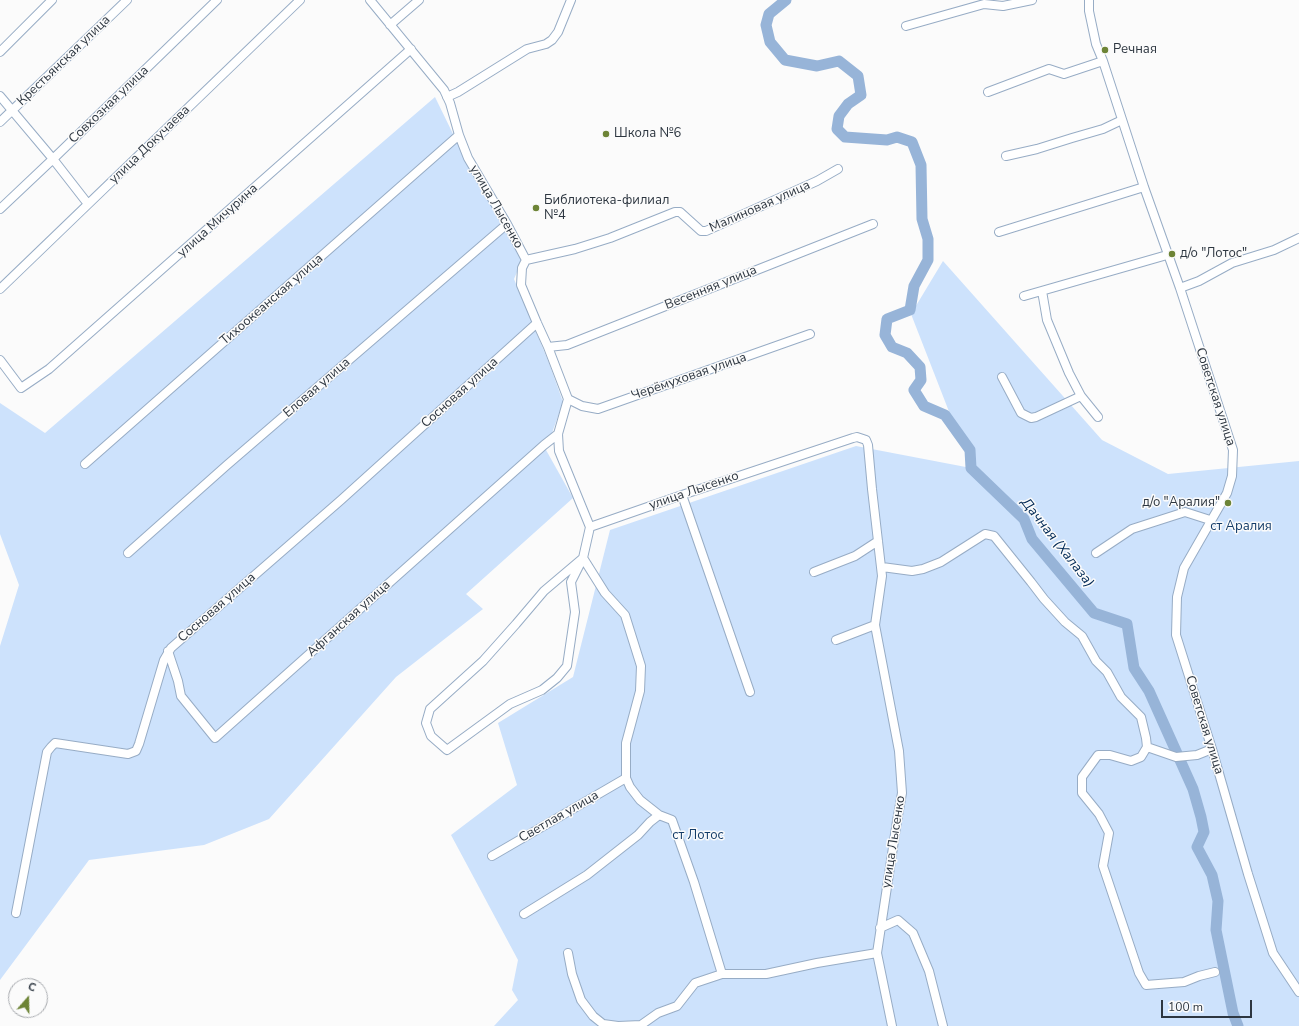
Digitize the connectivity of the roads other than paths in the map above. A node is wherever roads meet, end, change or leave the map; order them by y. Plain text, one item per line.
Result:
1 (52, 0) edge
2 (127, 0) edge
3 (217, 0) edge
4 (300, 0) edge
5 (370, 0) edge
6 (419, 0) edge
7 (571, 0) edge
8 (1032, 0) edge
9 (1089, 0) edge
10 (390, 25) junction
11 (906, 26) dead end
12 (411, 49) junction
13 (0, 52) edge
14 (1103, 61) junction
15 (988, 92) dead end
16 (0, 96) edge
17 (448, 97) junction
18 (12, 111) junction
19 (1122, 120) junction
20 (0, 122) edge
21 (459, 135) junction
22 (1006, 156) dead end
23 (53, 159) junction
24 (838, 169) dead end
25 (1144, 187) junction
26 (88, 204) junction
27 (0, 209) edge
28 (507, 224) junction
29 (873, 224) dead end
30 (999, 232) dead end
31 (1299, 238) edge
32 (1167, 255) junction
33 (526, 260) junction
34 (1180, 288) junction
35 (0, 289) edge
36 (1042, 291) junction
37 (1024, 296) dead end
38 (537, 324) junction
39 (810, 334) dead end
40 (548, 347) junction
41 (0, 360) edge
42 (1002, 377) dead end
43 (1081, 396) junction
44 (568, 399) junction
45 (1098, 417) dead end
46 (558, 434) junction
47 (85, 464) dead end
48 (682, 495) junction
49 (1210, 520) junction
50 (590, 527) junction
51 (878, 541) junction
52 (128, 553) dead end
53 (1096, 553) dead end
54 (583, 558) junction
55 (882, 567) junction
56 (814, 572) dead end
57 (875, 625) junction
58 (836, 640) dead end
59 (168, 651) junction
60 (750, 692) dead end
61 (1147, 747) junction
62 (1212, 749) junction
63 (626, 778) junction
64 (660, 815) junction
65 (492, 856) dead end
66 (16, 913) dead end
67 (524, 914) dead end
68 (880, 928) junction
69 (568, 953) dead end
70 (877, 953) junction
71 (1215, 972) dead end
72 (722, 974) junction
73 (1299, 992) edge
74 (646, 1024) edge
75 (892, 1026) edge
76 (943, 1026) edge

1 - 13 street
2 - 18 street, Крестьянская улица
3 - 23 street, Совхозная улица
4 - 26 street, улица Докучаева
5 - 10 street, улица Лысенко
6 - 10 street
7 - 17 street
8 - 11 street
9 - 14 street, Советская улица
10 - 12 street, улица Лысенко
12 - 17 street, улица Лысенко
12 - 41 street, улица Мичурина
14 - 15 street
14 - 19 street, Советская улица
16 - 18 street
17 - 21 street, улица Лысенко
18 - 20 street, Крестьянская улица
18 - 23 street
19 - 22 street
19 - 25 street, Советская улица
21 - 28 street, улица Лысенко
21 - 47 street, Тихоокеанская улица
23 - 26 street
23 - 27 street, Совхозная улица
24 - 33 street, Малиновая улица
25 - 30 street
25 - 32 street, Советская улица
26 - 35 street, улица Докучаева
28 - 33 street, улица Лысенко
28 - 52 street, Еловая улица
29 - 40 street, Весенняя улица
31 - 34 street
32 - 34 street, Советская улица
32 - 36 street
33 - 38 street, улица Лысенко
34 - 49 street, Советская улица
36 - 37 street
36 - 43 street
38 - 40 street, улица Лысенко
38 - 59 street, Сосновая улица
39 - 44 street, Черёмуховая улица
40 - 44 street, улица Лысенко
42 - 43 street
43 - 45 street
44 - 46 street
46 - 50 street
46 - 59 street, Афганская улица
48 - 50 street, улица Лысенко
48 - 51 street, улица Лысенко
48 - 60 street
49 - 53 street
49 - 62 street, Советская улица
50 - 54 street
51 - 55 street, улица Лысенко
51 - 56 street
54 - 54 street
54 - 63 street
55 - 57 street, улица Лысенко
55 - 61 street
57 - 58 street
57 - 68 street, улица Лысенко
59 - 66 street, Сосновая улица
61 - 62 street
61 - 71 street
62 - 73 street, Советская улица
63 - 64 street
63 - 65 street, Светлая улица
64 - 67 street
64 - 72 street
68 - 70 street, улица Лысенко
68 - 76 street
69 - 74 street
70 - 72 street
70 - 75 street, улица Лысенко
72 - 74 street

